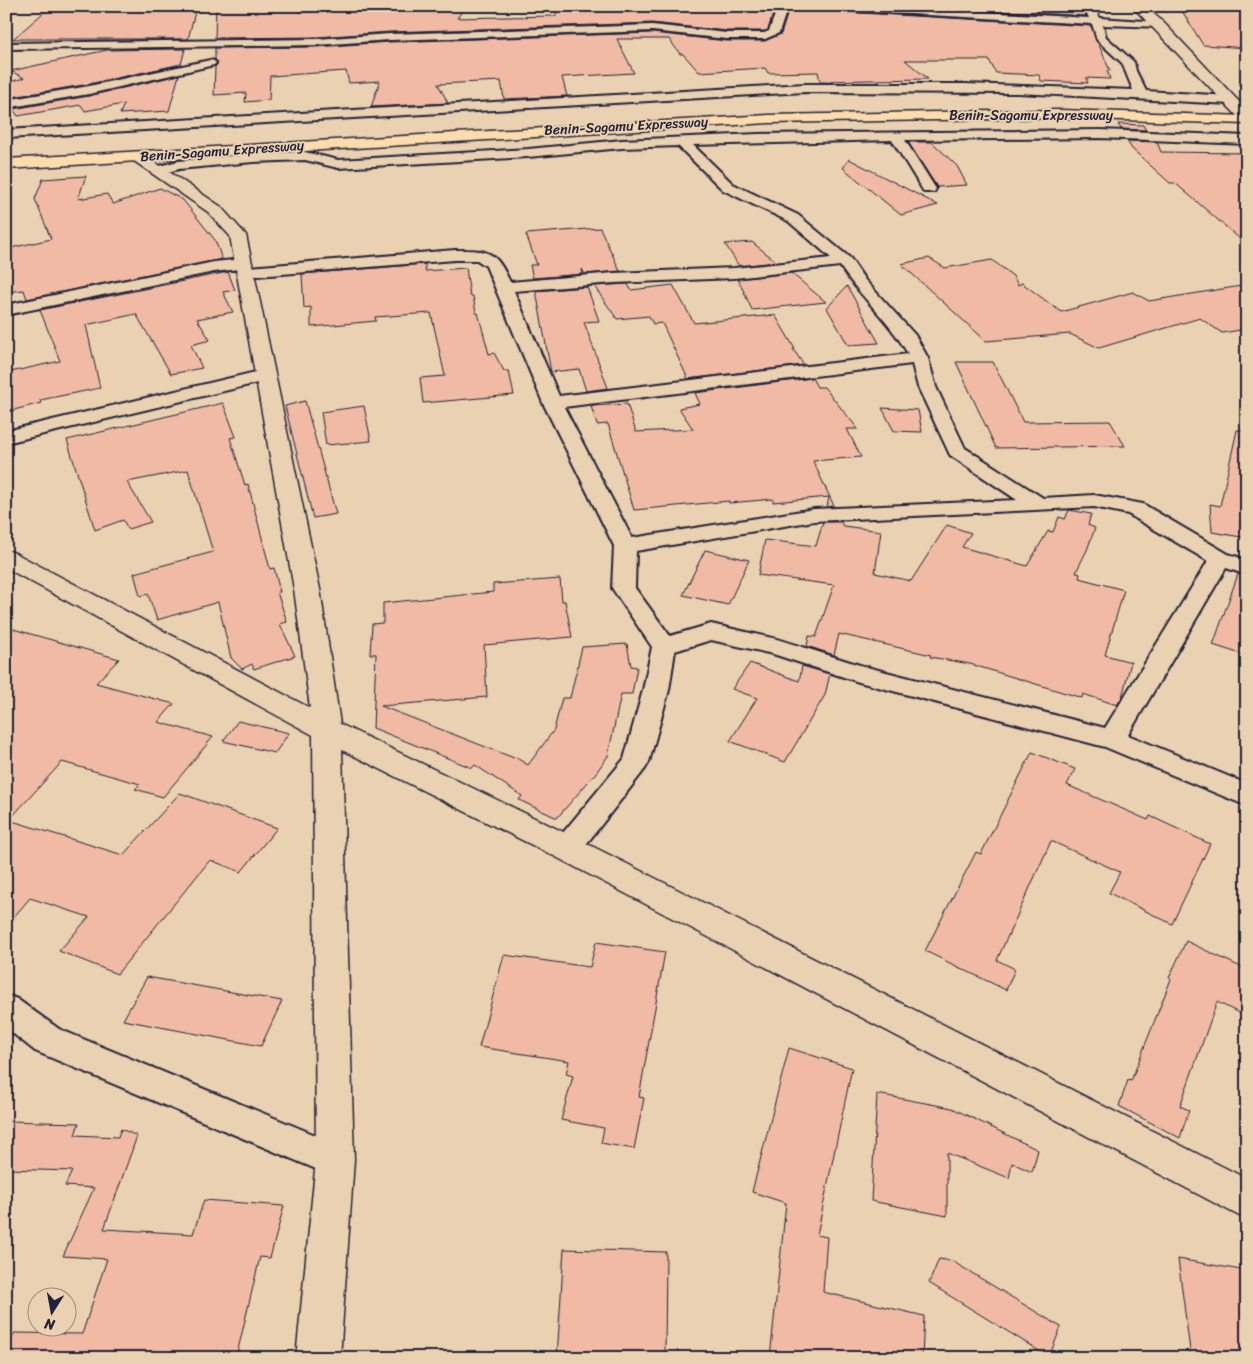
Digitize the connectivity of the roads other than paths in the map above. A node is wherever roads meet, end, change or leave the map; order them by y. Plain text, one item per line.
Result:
1 (783, 6) edge
2 (821, 6) edge
3 (1087, 6) edge
4 (1138, 6) edge
5 (1152, 6) edge
6 (1097, 22) junction
7 (1159, 25) junction
8 (6, 46) edge
9 (210, 63) dead end
10 (1141, 93) junction
11 (6, 104) edge
12 (1243, 110) edge
13 (6, 134) edge
14 (896, 137) junction
15 (1247, 140) edge
16 (682, 142) junction
17 (6, 152) edge
18 (6, 164) edge
19 (146, 164) junction
20 (929, 189) dead end
21 (844, 261) junction
22 (244, 268) junction
23 (504, 286) junction
24 (6, 310) edge
25 (919, 358) junction
26 (264, 376) junction
27 (552, 403) junction
28 (6, 438) edge
29 (1039, 505) junction
30 (626, 546) junction
31 (6, 558) edge
32 (1220, 559) junction
33 (1247, 568) edge
34 (664, 646) junction
35 (327, 730) junction
36 (1112, 739) junction
37 (1247, 796) edge
38 (567, 848) junction
39 (6, 1010) edge
40 (335, 1160) junction
41 (1247, 1200) edge
42 (318, 1358) edge

1 - 8 street
2 - 6 street
3 - 6 street
4 - 7 street
5 - 12 street
6 - 7 street
6 - 10 street
7 - 12 street
9 - 11 street
10 - 12 street
10 - 13 street
12 - 17 highway, Benin-Sagamu Expressway
12 - 19 highway, Benin-Sagamu Expressway
14 - 15 street
14 - 16 street
14 - 20 street
16 - 19 street
16 - 21 street
18 - 19 highway, Benin-Sagamu Expressway
19 - 22 street
21 - 23 street
21 - 25 street
22 - 23 street
22 - 24 street
22 - 26 street
23 - 27 street
25 - 27 street
25 - 29 street
26 - 28 street
26 - 35 street
27 - 30 street
29 - 30 street
29 - 32 street
30 - 34 street
31 - 35 street
32 - 33 street
32 - 36 street
34 - 36 street
34 - 38 street
35 - 38 street
35 - 40 street
36 - 37 street
38 - 41 street
39 - 40 street
40 - 42 street

